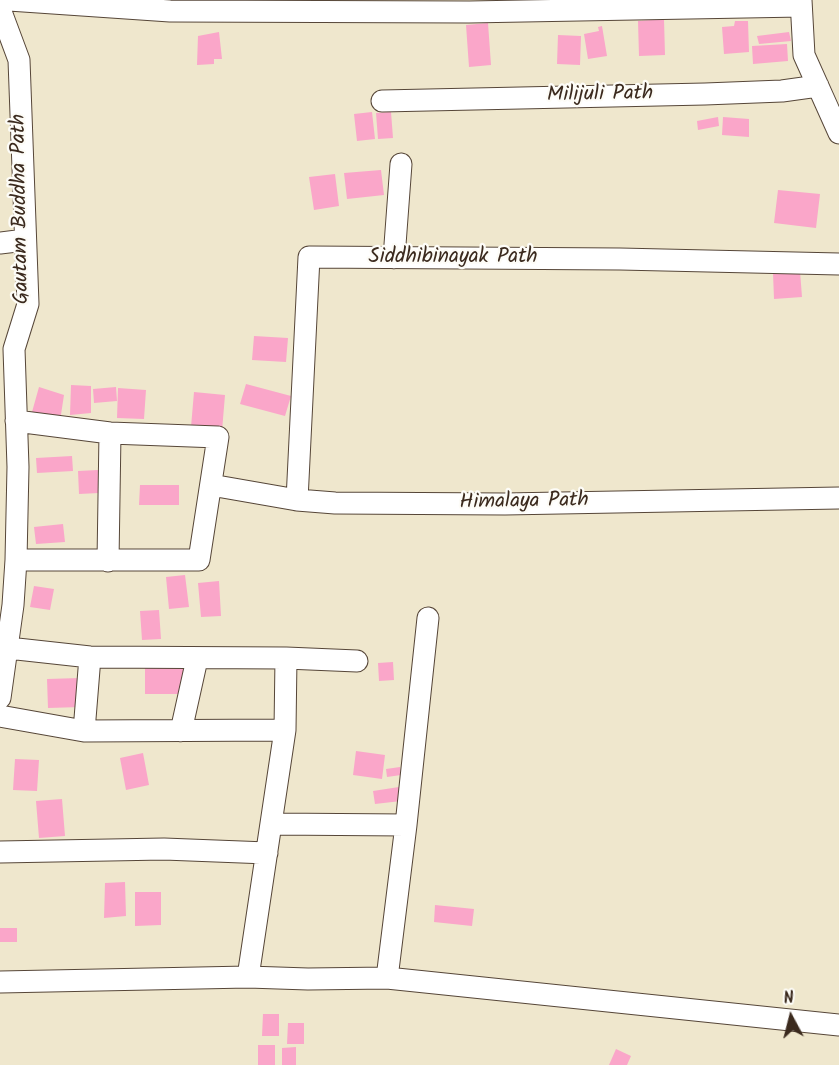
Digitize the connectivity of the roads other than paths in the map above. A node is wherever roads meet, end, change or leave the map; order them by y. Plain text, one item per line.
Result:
1 (9, 0) edge
2 (801, 3) edge
3 (0, 9) edge
4 (818, 86) junction
5 (382, 101) dead end
6 (839, 133) edge
7 (401, 164) dead end
8 (25, 240) junction
9 (0, 243) edge
10 (394, 258) junction
11 (839, 264) edge
12 (7, 349) edge
13 (16, 421) junction
14 (110, 433) junction
15 (211, 485) junction
16 (839, 498) edge
17 (297, 500) junction
18 (16, 560) junction
19 (108, 561) junction
20 (7, 604) edge
21 (428, 618) dead end
22 (8, 648) junction
23 (90, 657) junction
24 (286, 658) junction
25 (197, 659) junction
26 (357, 661) dead end
27 (0, 698) edge
28 (0, 716) edge
29 (285, 730) junction
30 (84, 731) junction
31 (182, 731) junction
32 (272, 824) junction
33 (406, 825) junction
34 (0, 852) edge
35 (267, 853) junction
36 (248, 977) junction
37 (387, 978) junction
38 (0, 982) edge
39 (839, 1024) edge

1 - 2 street
2 - 4 street
3 - 8 street, Gautam Buddha Path
4 - 5 street, Milijuli Path
4 - 6 street
7 - 10 street
8 - 9 street
8 - 12 street, Gautam Buddha Path
10 - 11 street, Siddhibinayak Path
10 - 17 street, Siddhibinayak Path
12 - 13 street, Gautam Buddha Path
13 - 14 street
13 - 18 street, Gautam Buddha Path
14 - 15 street
14 - 19 street
15 - 17 street, Himalaya Path
15 - 19 street
16 - 17 street, Himalaya Path
18 - 19 street
18 - 20 street, Gautam Buddha Path
20 - 22 street, Gautam Buddha Path
21 - 33 street
22 - 23 street
22 - 27 street, Gautam Buddha Path
23 - 25 street
23 - 30 street
24 - 25 street
24 - 26 street
24 - 29 street
25 - 31 street
28 - 30 street
29 - 31 street
29 - 32 street
30 - 31 street
32 - 33 street
32 - 35 street
33 - 37 street
34 - 35 street
35 - 36 street
36 - 37 street
36 - 38 street
37 - 39 street

